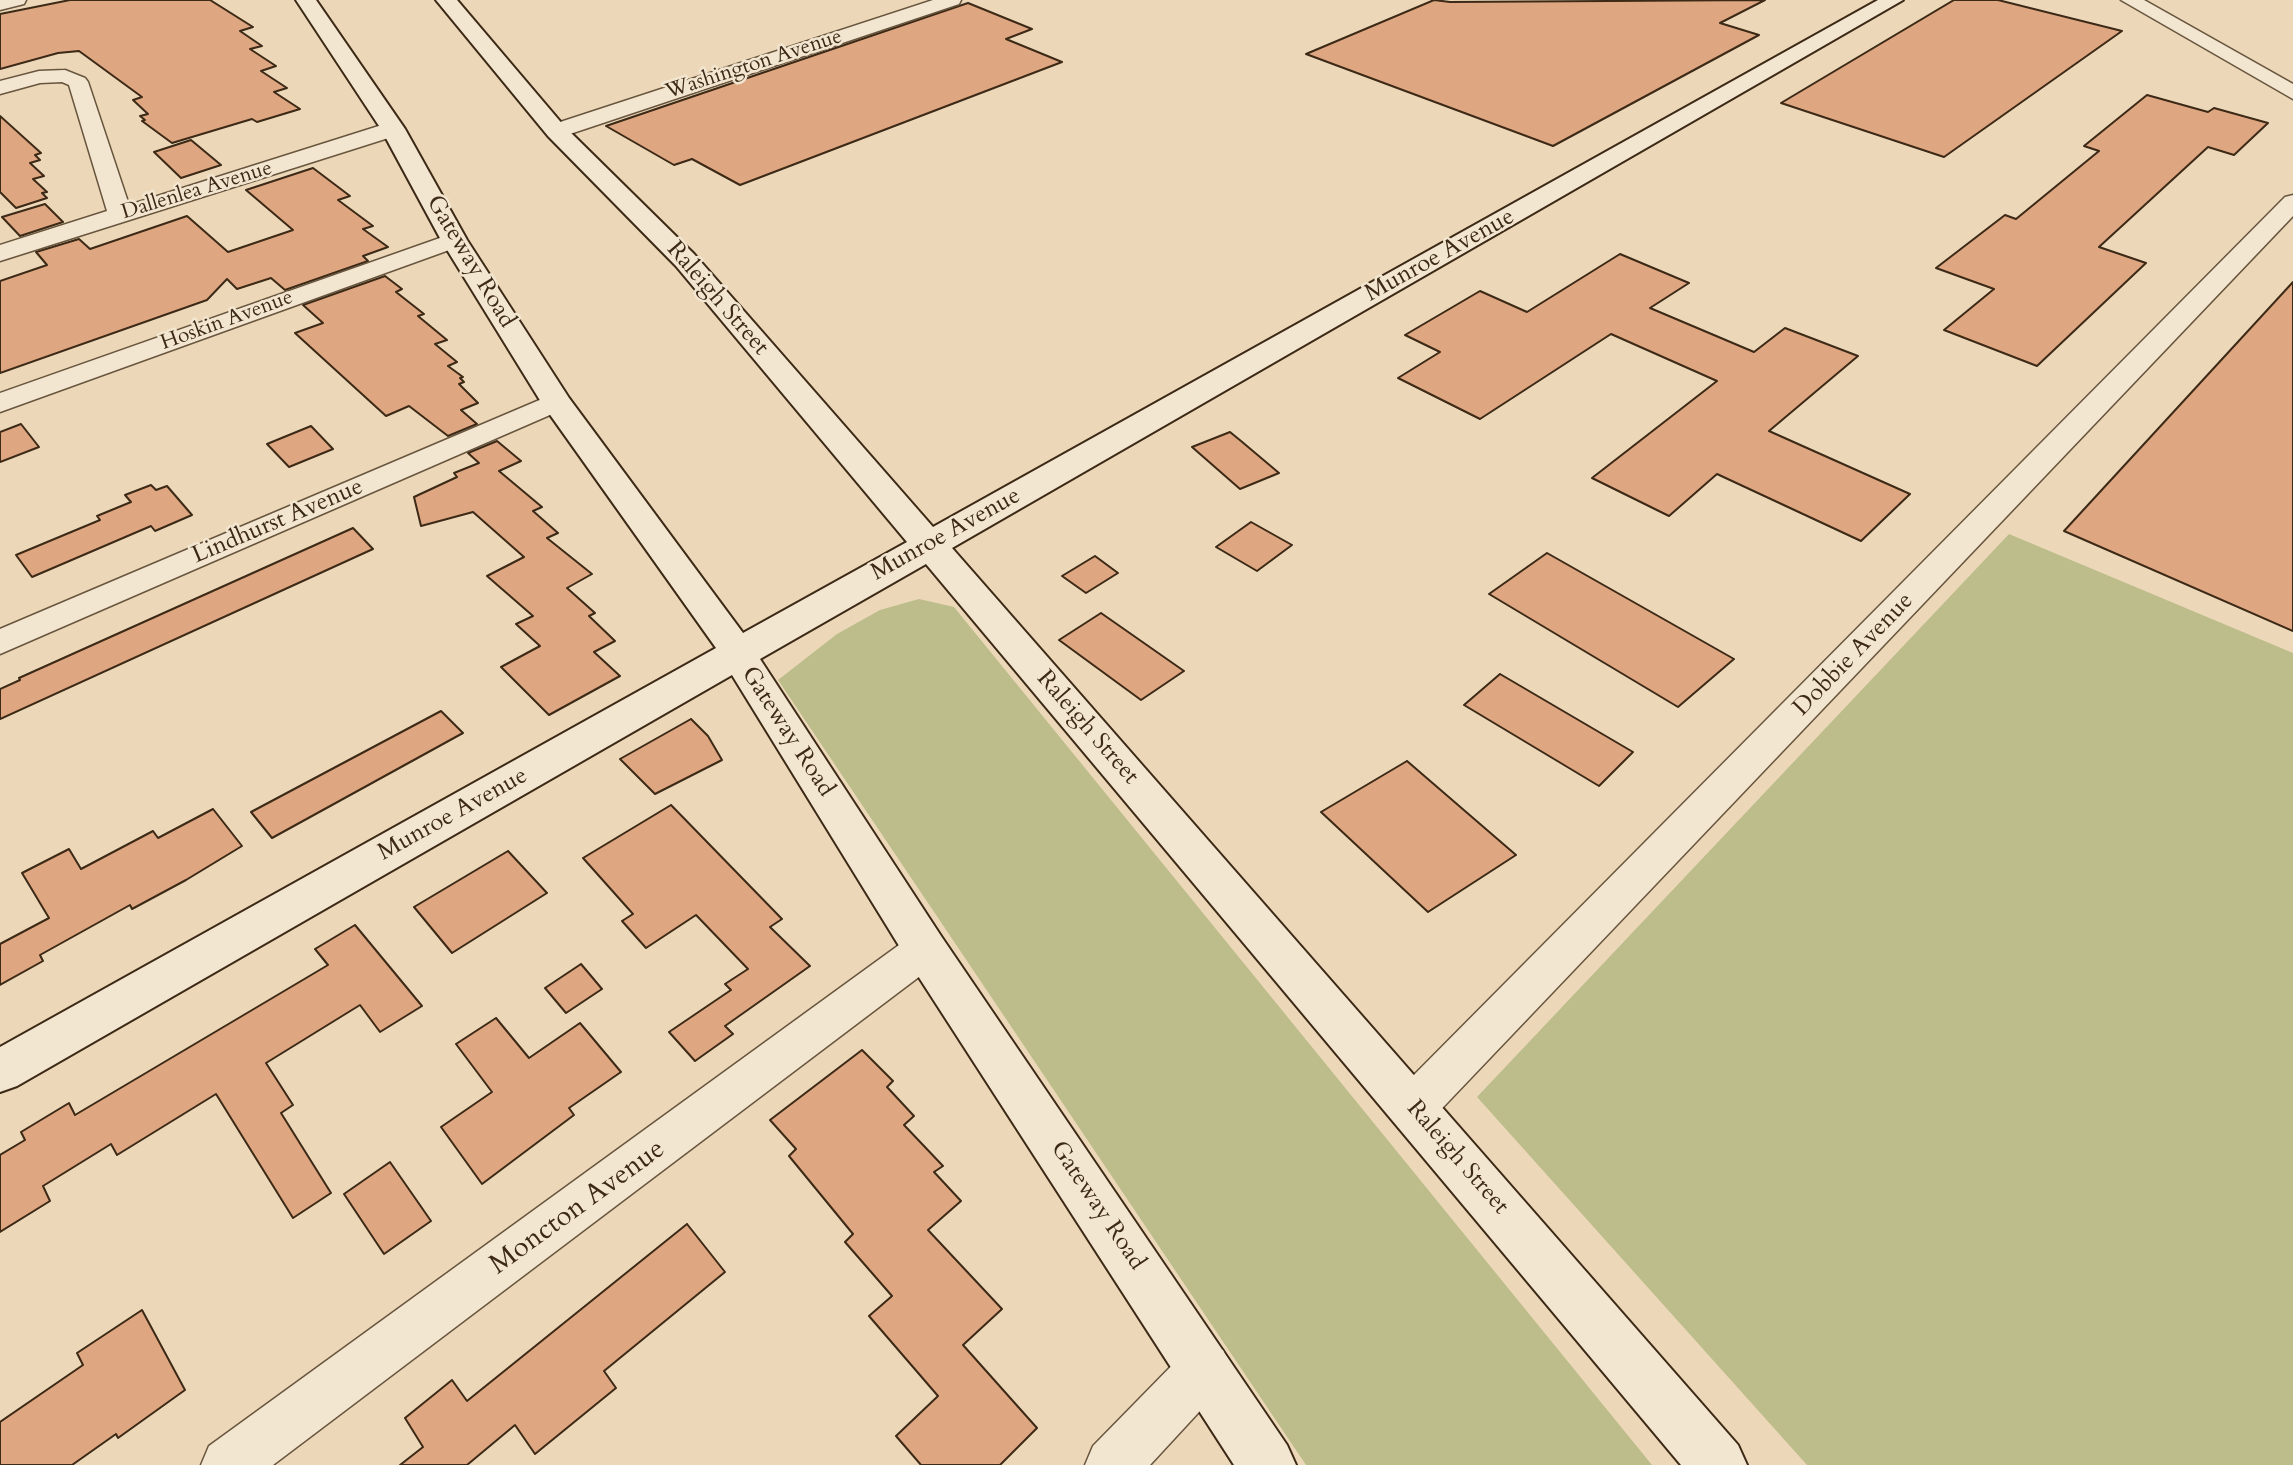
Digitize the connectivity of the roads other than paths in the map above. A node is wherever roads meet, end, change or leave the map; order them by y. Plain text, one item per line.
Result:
1 (17, 0) edge
2 (306, 0) edge
3 (446, 0) edge
4 (952, 0) edge
5 (1893, 0) edge
6 (2130, 0) edge
7 (0, 4) edge
8 (0, 88) edge
9 (2293, 93) edge
10 (393, 129) junction
11 (556, 131) junction
12 (2293, 202) edge
13 (120, 215) junction
14 (454, 240) junction
15 (0, 253) edge
16 (556, 402) junction
17 (0, 403) edge
18 (929, 545) junction
19 (0, 642) edge
20 (735, 653) junction
21 (925, 949) junction
22 (0, 1071) edge
23 (1413, 1107) junction
24 (1205, 1368) junction
25 (228, 1465) edge
26 (1112, 1465) edge
27 (1267, 1465) edge
28 (1718, 1465) edge

1 - 7 street
2 - 10 street, Gateway Road
3 - 11 street, Raleigh Street
4 - 11 street, Washington Avenue
5 - 18 street, Munroe Avenue
6 - 9 street
8 - 13 street
10 - 13 street, Dallenlea Avenue
10 - 14 street, Gateway Road
11 - 18 street, Raleigh Street
12 - 23 street, Dobbie Avenue
13 - 15 street, Dallenlea Avenue
14 - 16 street, Gateway Road
14 - 17 street, Hoskin Avenue
16 - 19 street, Lindhurst Avenue
16 - 20 street, Gateway Road
18 - 20 street, Munroe Avenue
18 - 23 street, Raleigh Street
20 - 21 street, Gateway Road
20 - 22 street, Munroe Avenue
21 - 24 street, Gateway Road
21 - 25 street, Moncton Avenue
23 - 28 street, Raleigh Street
24 - 26 street
24 - 27 street, Gateway Road

